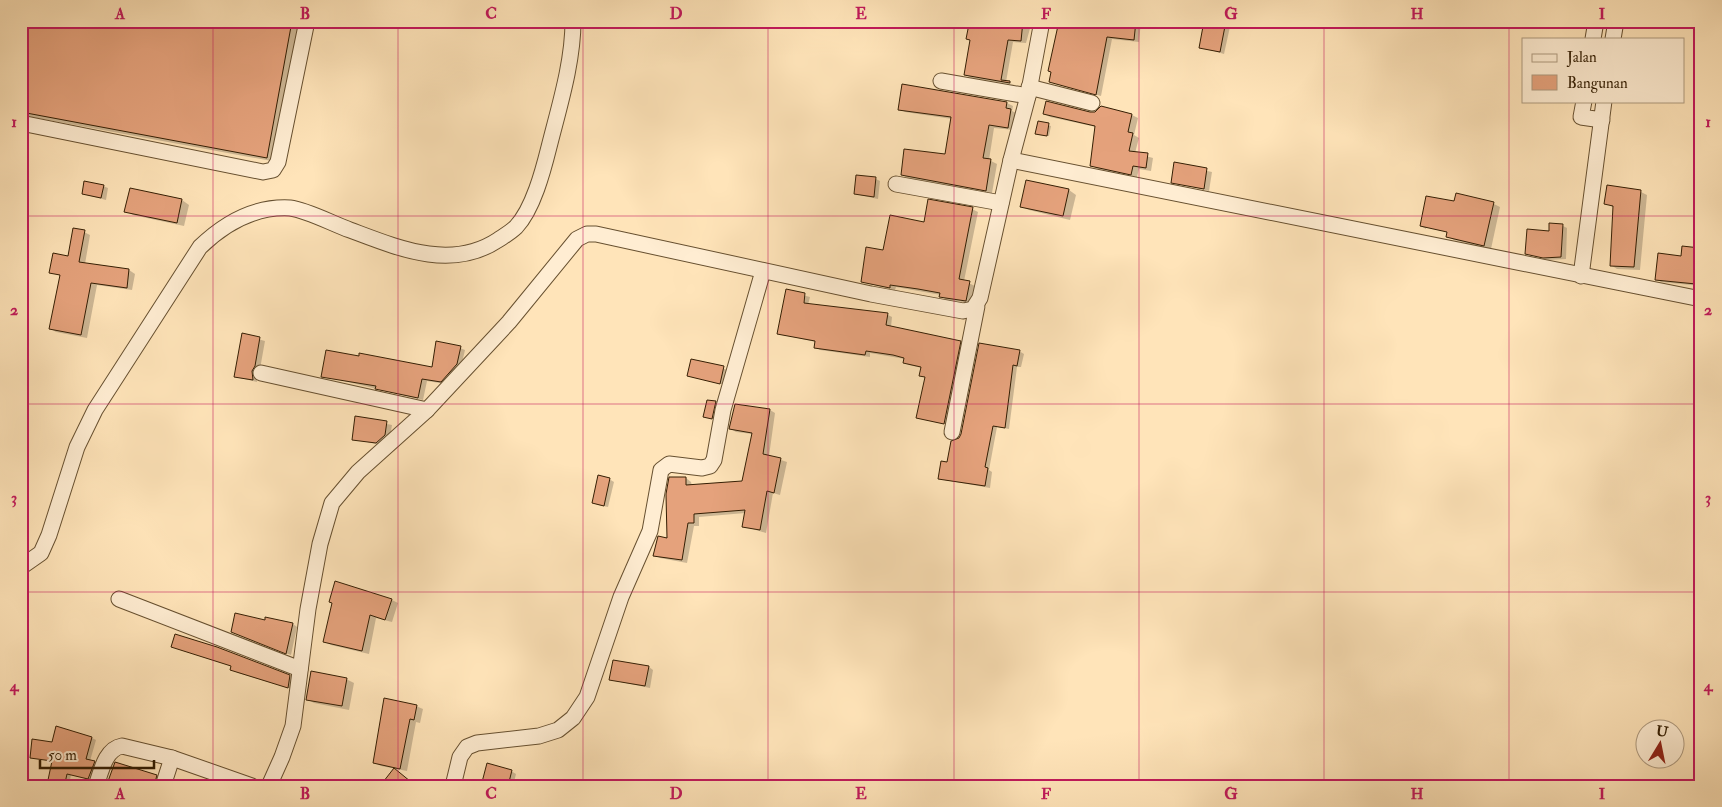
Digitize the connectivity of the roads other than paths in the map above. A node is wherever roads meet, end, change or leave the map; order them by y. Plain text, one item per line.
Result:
1 (307, 21) edge
2 (574, 21) edge
3 (1042, 21) edge
4 (1596, 21) edge
5 (1616, 21) edge
6 (1593, 38) edge
7 (1613, 38) edge
8 (941, 81) dead end
9 (1028, 92) junction
10 (1584, 102) edge
11 (1604, 102) edge
12 (1092, 103) dead end
13 (1602, 120) junction
14 (21, 123) edge
15 (1010, 160) junction
16 (896, 184) dead end
17 (1001, 203) junction
18 (763, 271) junction
19 (1581, 276) junction
20 (1701, 299) edge
21 (976, 306) junction
22 (261, 374) dead end
23 (427, 410) junction
24 (952, 432) dead end
25 (21, 568) edge
26 (119, 599) dead end
27 (300, 669) junction
28 (172, 758) junction
29 (96, 786) edge
30 (163, 786) edge
31 (252, 786) edge
32 (269, 786) edge
33 (453, 786) edge

1 - 14 street
2 - 25 street
3 - 9 street
4 - 6 street
5 - 7 street
8 - 9 street
9 - 12 street
9 - 15 street
10 - 13 street
11 - 13 street
13 - 19 street
15 - 17 street
15 - 19 street
16 - 17 street
17 - 21 street
18 - 21 street
18 - 23 street
18 - 33 street
19 - 20 street
21 - 24 street
22 - 23 street
23 - 27 street
26 - 27 street
27 - 32 street
28 - 29 street
28 - 30 street
28 - 31 street

